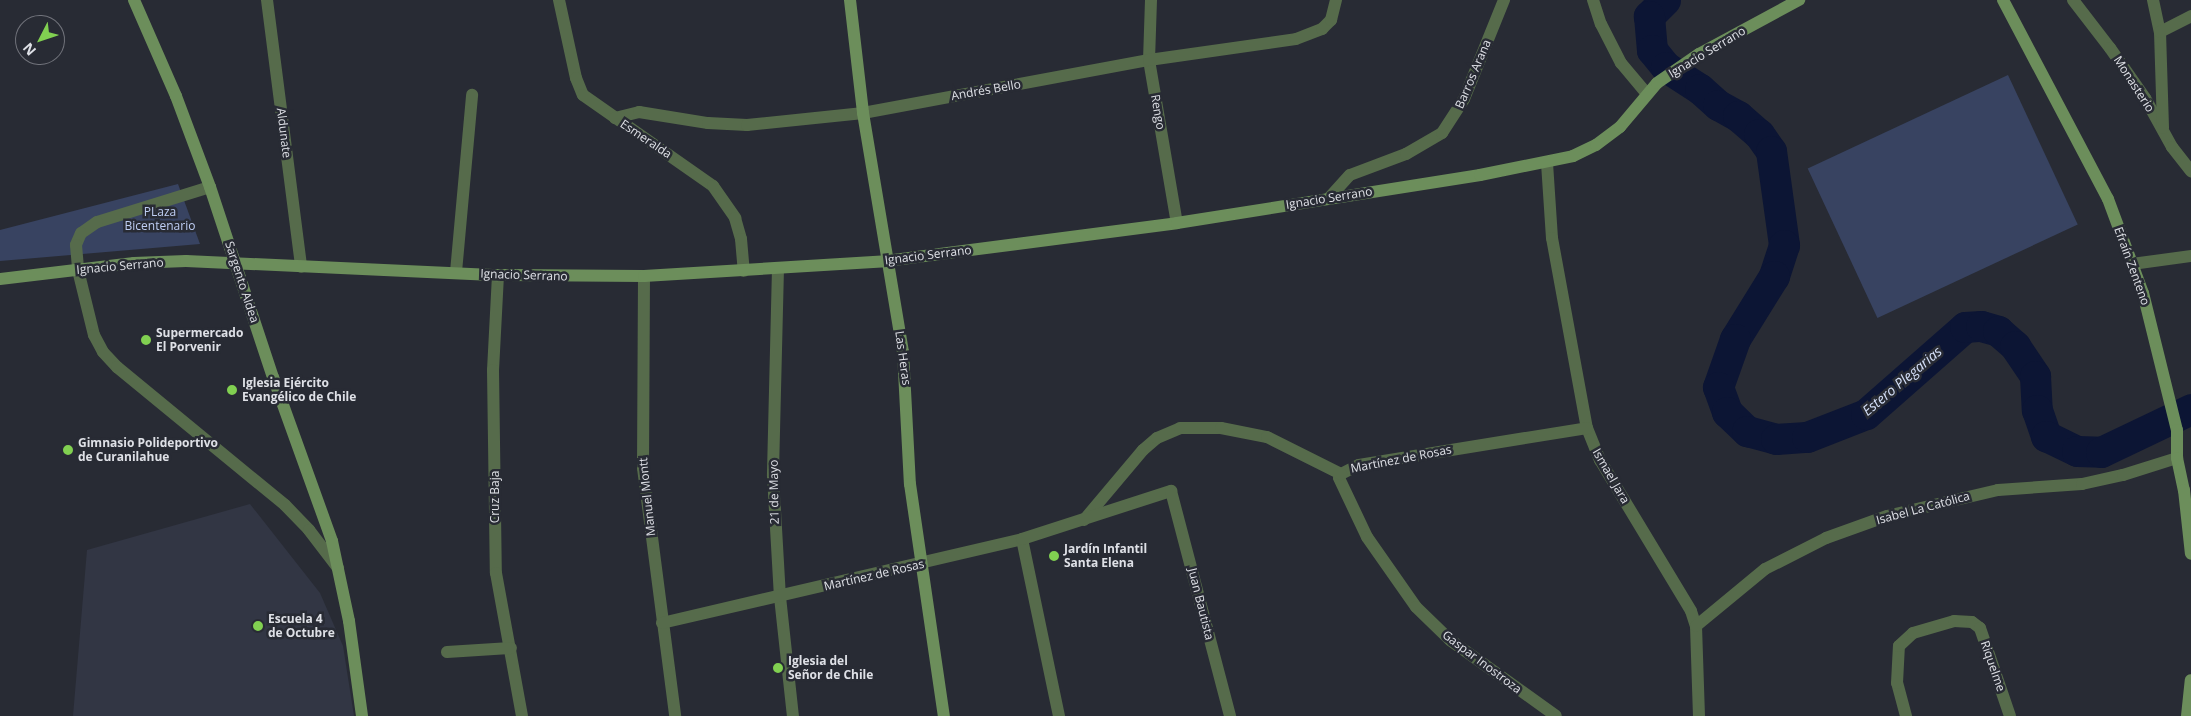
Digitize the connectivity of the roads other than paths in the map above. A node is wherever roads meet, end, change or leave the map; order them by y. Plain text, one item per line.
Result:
1 (134, 0) edge
2 (267, 0) edge
3 (559, 0) edge
4 (850, 0) edge
5 (1150, 0) edge
6 (1336, 0) edge
7 (1504, 0) edge
8 (1593, 0) edge
9 (1799, 0) edge
10 (2003, 0) edge
11 (2073, 0) edge
12 (2153, 0) edge
13 (2191, 16) edge
14 (2160, 32) junction
15 (1149, 60) junction
16 (1646, 92) junction
17 (472, 95) dead end
18 (863, 113) junction
19 (615, 118) junction
20 (2164, 130) junction
21 (1547, 163) junction
22 (2191, 171) edge
23 (210, 187) junction
24 (1329, 198) junction
25 (1177, 224) junction
26 (2191, 256) edge
27 (886, 261) junction
28 (236, 263) junction
29 (2132, 264) junction
30 (301, 266) junction
31 (778, 268) junction
32 (78, 270) junction
33 (744, 270) junction
34 (456, 272) junction
35 (498, 275) junction
36 (644, 276) junction
37 (0, 279) edge
38 (1587, 428) junction
39 (2177, 458) junction
40 (1340, 474) junction
41 (1171, 491) joint
42 (1084, 521) junction
43 (1022, 539) junction
44 (2191, 554) edge
45 (921, 564) junction
46 (338, 568) junction
47 (780, 597) junction
48 (662, 623) junction
49 (1696, 626) junction
50 (510, 648) junction
51 (447, 652) dead end
52 (2191, 680) edge
53 (362, 716) edge
54 (522, 716) edge
55 (675, 716) edge
56 (793, 716) edge
57 (944, 716) edge
58 (1059, 716) edge
59 (1230, 716) edge
60 (1556, 716) edge
61 (1699, 716) edge
62 (1906, 716) edge
63 (2010, 716) edge
64 (2187, 716) edge

1 - 23 street, Sargento Aldea
2 - 30 street, Aldunate
3 - 19 street, Esmeralda
4 - 18 street, Las Heras
5 - 15 street, Rengo
6 - 15 street, Andrés Bello
7 - 24 street, Barros Arana
8 - 16 street
9 - 16 street, Ignacio Serrano
10 - 29 street, Efraín Zenteno
11 - 20 street, Monasterio
12 - 14 street
13 - 14 street
14 - 20 street
15 - 18 street, Andrés Bello
15 - 25 street, Rengo
16 - 21 street, Ignacio Serrano
17 - 34 street
18 - 19 street, Andrés Bello
18 - 27 street, Las Heras
19 - 33 street, Esmeralda
20 - 22 street, Monasterio
21 - 24 street, Ignacio Serrano
21 - 38 street, Ismael Jara
23 - 28 street, Sargento Aldea
23 - 32 street, Sargento Aldea
24 - 25 street, Ignacio Serrano
25 - 27 street, Ignacio Serrano
26 - 29 street
27 - 31 street, Ignacio Serrano
27 - 45 street, Las Heras
28 - 30 street, Ignacio Serrano
28 - 32 street, Ignacio Serrano
28 - 46 street, Sargento Aldea
29 - 39 street, Efraín Zenteno
30 - 34 street, Ignacio Serrano
31 - 33 street, Ignacio Serrano
31 - 47 street, 21 de Mayo
32 - 37 street, Ignacio Serrano
32 - 46 street, Sargento Aldea
33 - 36 street, Ignacio Serrano
34 - 35 street, Ignacio Serrano
35 - 36 street, Ignacio Serrano
35 - 50 street, Cruz Baja
36 - 48 street, Manuel Montt
38 - 40 street, Martínez de Rosas
38 - 49 street, Ismael Jara
39 - 44 street, Efraín Zenteno
39 - 49 street, Isabel La Católica
40 - 42 street, Martínez de Rosas
40 - 60 street, Gaspar Inostroza
41 - 42 street, Martínez de Rosas
41 - 59 street, Juan Bautista
42 - 43 street, Martínez de Rosas
43 - 45 street, Martínez de Rosas
43 - 58 street
45 - 47 street, Martínez de Rosas
45 - 57 street, Las Heras
46 - 53 street, Sargento Aldea
47 - 48 street, Martínez de Rosas
47 - 56 street, 21 de Mayo
48 - 55 street, Manuel Montt
49 - 61 street, Ismael Jara
50 - 51 street
50 - 54 street, Cruz Baja
52 - 64 street
62 - 63 street, Riquelme

